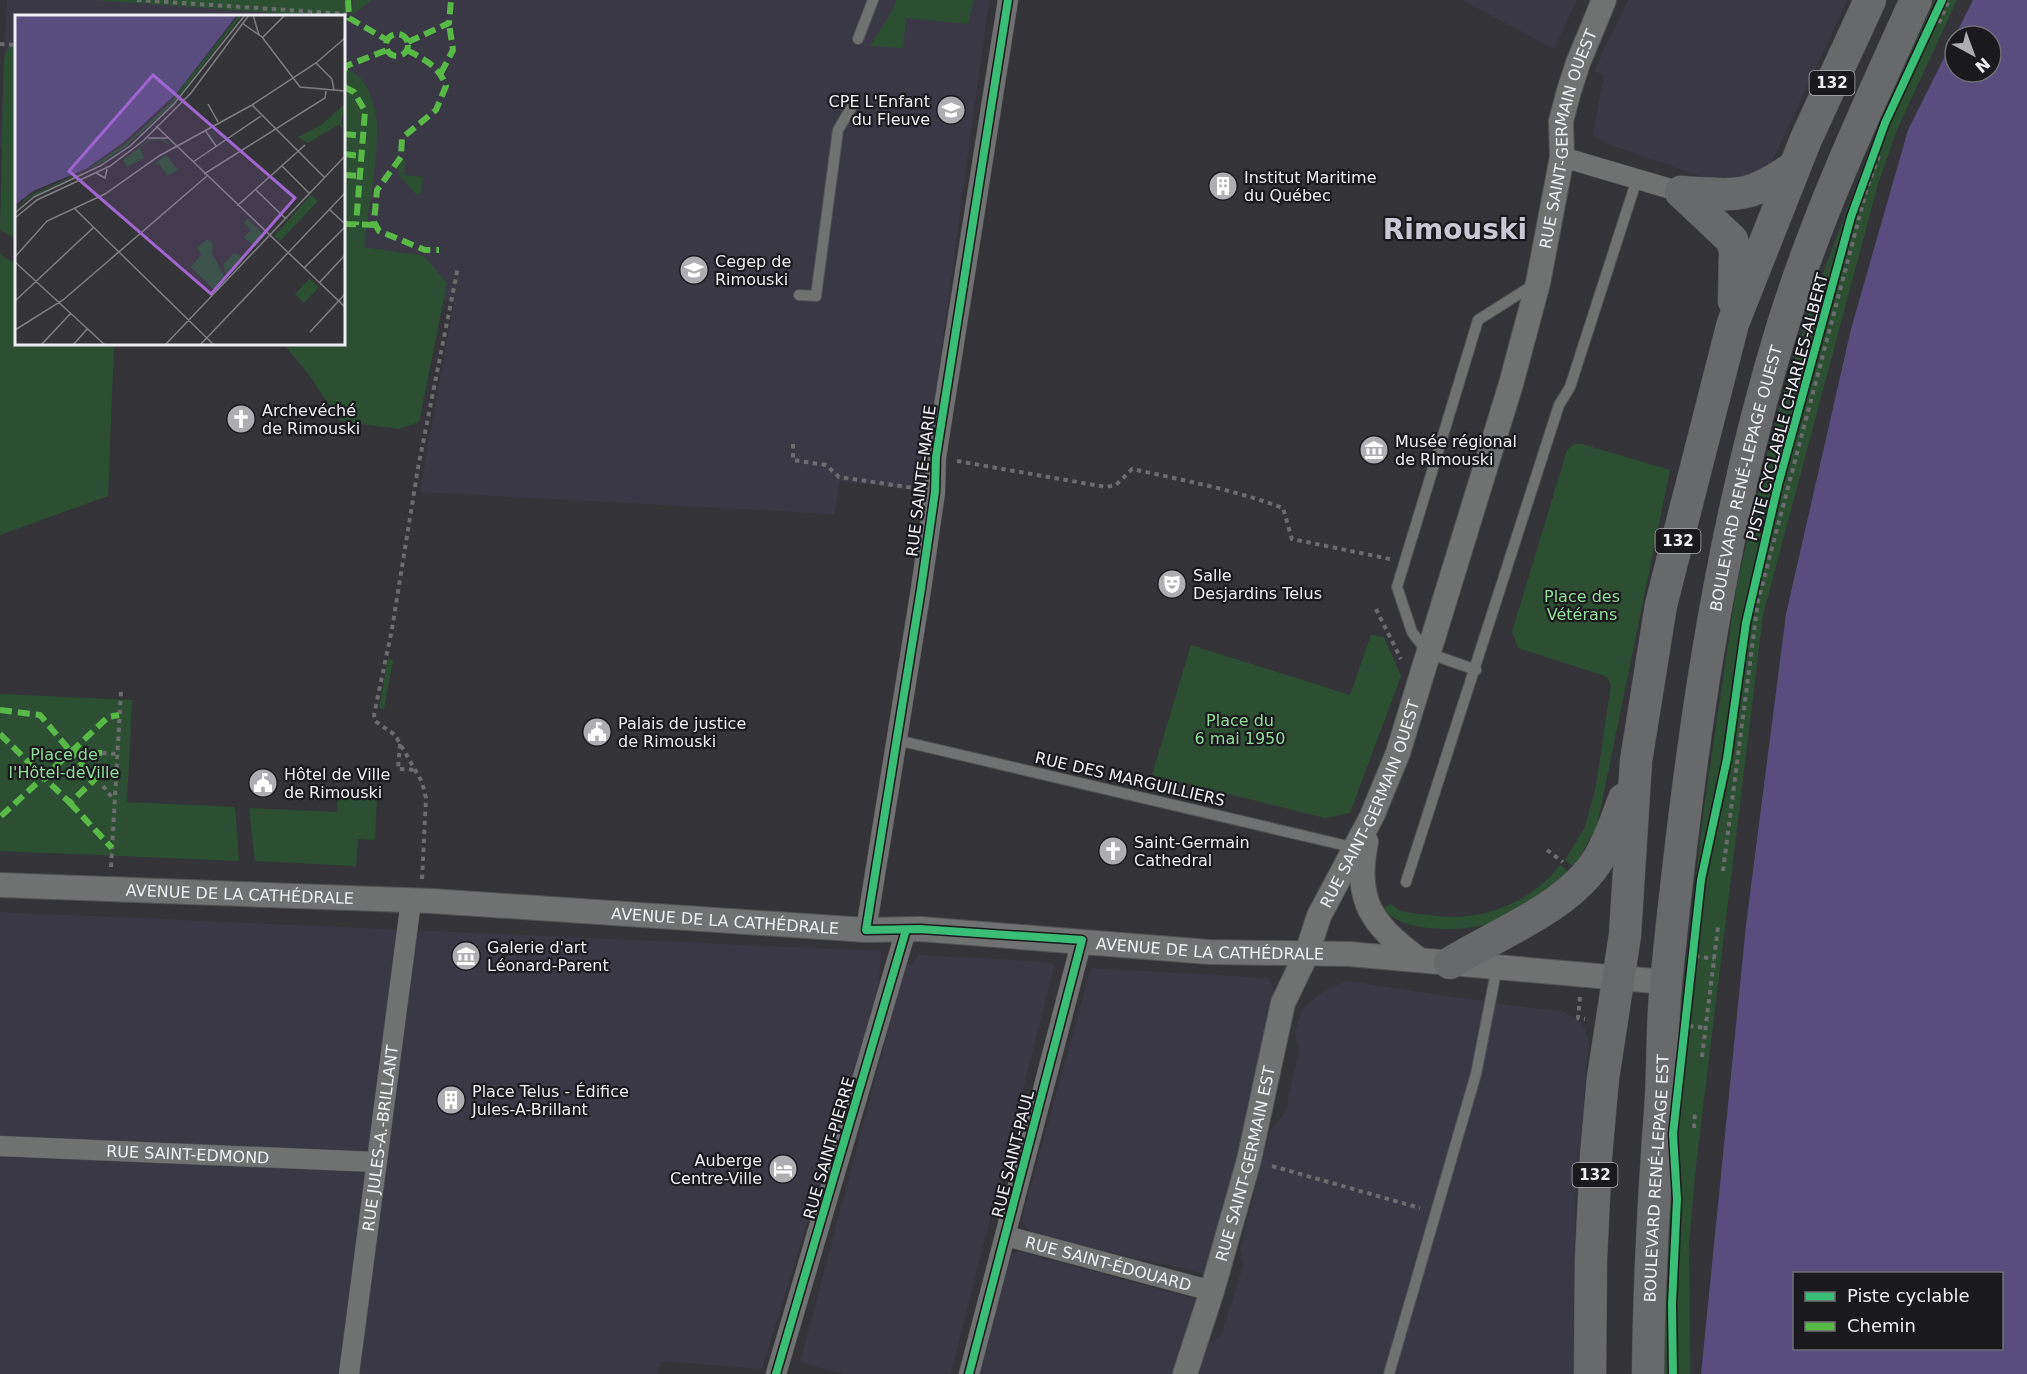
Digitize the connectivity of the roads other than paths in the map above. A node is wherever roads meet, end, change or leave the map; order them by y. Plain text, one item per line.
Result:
1 (873, 0) edge
2 (1008, 0) edge
3 (1604, 0) edge
4 (1870, 0) edge
5 (1916, 0) edge
6 (858, 39) dead end
7 (851, 108) dead end
8 (1562, 157) junction
9 (1794, 167) junction
10 (1637, 179) junction
11 (1681, 192) junction
12 (1538, 283) junction
13 (799, 295) dead end
14 (1733, 323) junction
15 (1425, 664) junction
16 (1476, 670) junction
17 (897, 741) junction
18 (1636, 761) junction
19 (1371, 816) junction
20 (1356, 848) junction
21 (1406, 882) dead end
22 (0, 885) edge
23 (416, 901) junction
24 (866, 930) junction
25 (906, 930) junction
26 (1082, 940) junction
27 (1307, 953) junction
28 (1418, 959) junction
29 (1450, 963) junction
30 (1497, 967) junction
31 (1679, 974) junction
32 (1620, 978) junction
33 (0, 1146) edge
34 (375, 1162) junction
35 (1006, 1236) junction
36 (1212, 1291) junction
37 (349, 1374) edge
38 (776, 1374) edge
39 (969, 1374) edge
40 (1185, 1374) edge
41 (1389, 1374) edge
42 (1590, 1374) edge
43 (1648, 1374) edge

1 - 6 lane
2 - 17 street, RUE SAINTE-MARIE
3 - 8 street, RUE SAINT-GERMAIN OUEST
4 - 9 main road, 132
5 - 31 main road, BOULEVARD RENÉ-LEPAGE OUEST / 132
7 - 13 lane
8 - 10 street
8 - 12 street, RUE SAINT-GERMAIN OUEST
9 - 11 main road
9 - 14 main road, 132
10 - 11 street
10 - 16 lane
11 - 14 main road
12 - 15 street, RUE SAINT-GERMAIN OUEST
12 - 15 lane
14 - 18 main road, 132
15 - 16 lane
15 - 19 street, RUE SAINT-GERMAIN OUEST
16 - 21 lane
17 - 20 lane, RUE DES MARGUILLIERS
17 - 24 street, RUE SAINTE-MARIE
18 - 29 main road
18 - 32 main road, 132
19 - 20 street, RUE SAINT-GERMAIN OUEST
19 - 28 street
20 - 27 street, RUE SAINT-GERMAIN OUEST
22 - 23 street, AVENUE DE LA CATHÉDRALE
23 - 24 street, AVENUE DE LA CATHÉDRALE
23 - 34 street, RUE JULES-A.-BRILLANT
24 - 25 street, AVENUE DE LA CATHÉDRALE
25 - 26 street, AVENUE DE LA CATHÉDRALE
25 - 38 street, RUE SAINT-PIERRE
26 - 27 street, AVENUE DE LA CATHÉDRALE
26 - 35 street, RUE SAINT-PAUL
27 - 28 street, AVENUE DE LA CATHÉDRALE
27 - 36 street, RUE SAINT-GERMAIN EST
28 - 29 street, AVENUE DE LA CATHÉDRALE
29 - 30 street, AVENUE DE LA CATHÉDRALE
30 - 32 street, AVENUE DE LA CATHÉDRALE
30 - 41 lane
31 - 32 street, AVENUE DE LA CATHÉDRALE
31 - 43 main road, BOULEVARD RENÉ-LEPAGE EST / 132
32 - 42 main road, 132
33 - 34 street, RUE SAINT-EDMOND
34 - 37 street, RUE JULES-A.-BRILLANT
35 - 36 street, RUE SAINT-ÉDOUARD
35 - 39 street, RUE SAINT-PAUL
36 - 40 street, RUE SAINT-GERMAIN EST

